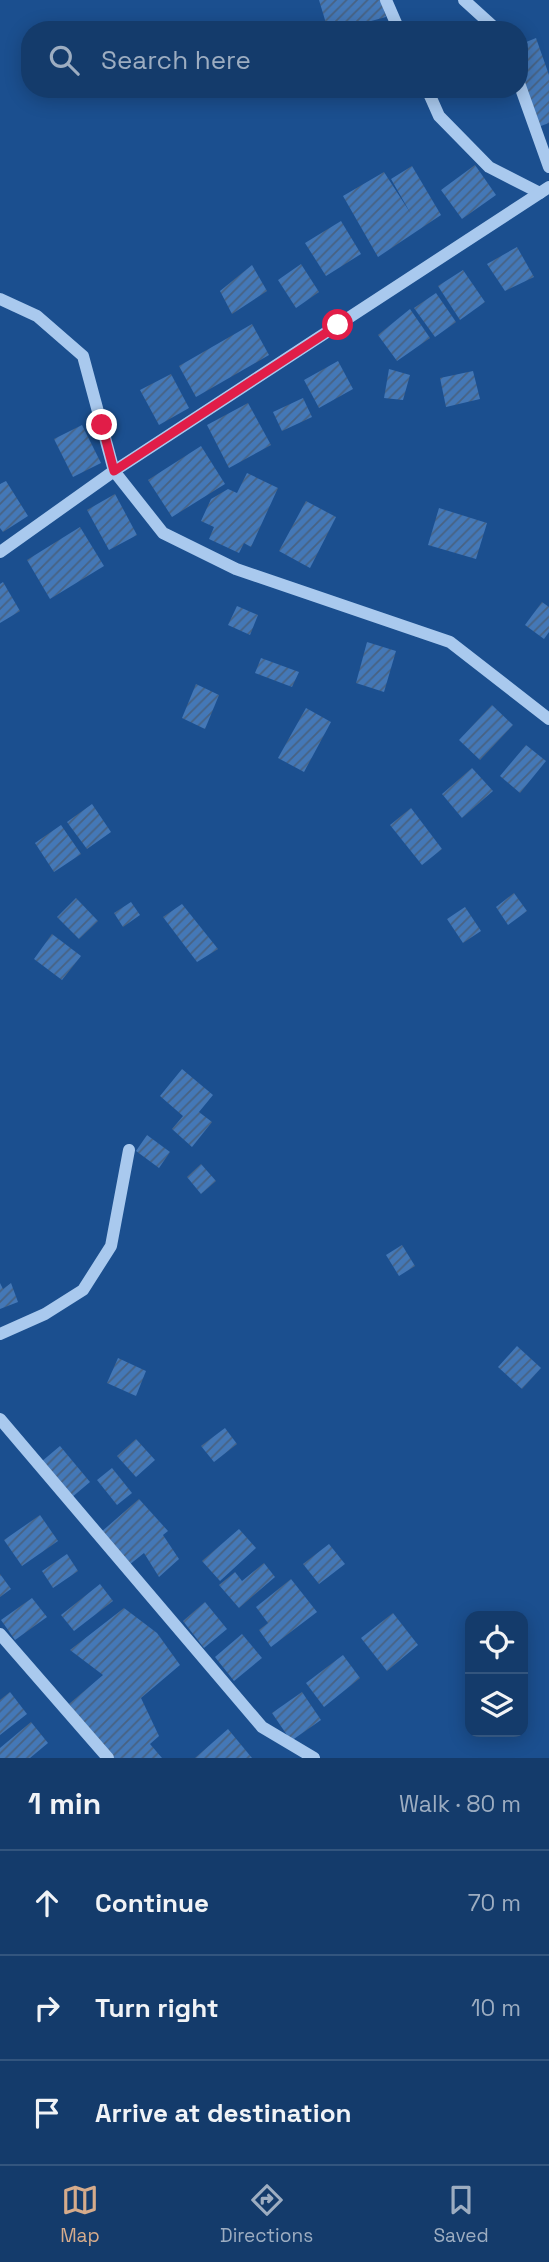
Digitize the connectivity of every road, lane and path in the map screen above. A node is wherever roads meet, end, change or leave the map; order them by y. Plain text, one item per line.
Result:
1 (386, 0) edge
2 (464, 0) edge
3 (394, 21) edge
4 (487, 21) edge
5 (431, 98) edge
6 (524, 98) edge
7 (549, 167) edge
8 (545, 190) edge
9 (0, 299) edge
10 (114, 471) junction
11 (0, 552) edge
12 (549, 719) edge
13 (129, 1150) dead end
14 (0, 1334) edge
15 (0, 1419) edge
16 (0, 1634) edge
17 (108, 1758) edge
18 (314, 1758) edge

1 - 3 street
2 - 4 street
5 - 8 street
6 - 7 street
8 - 10 street
9 - 10 street
10 - 11 street
10 - 12 street
13 - 14 street
15 - 18 street
16 - 17 street

